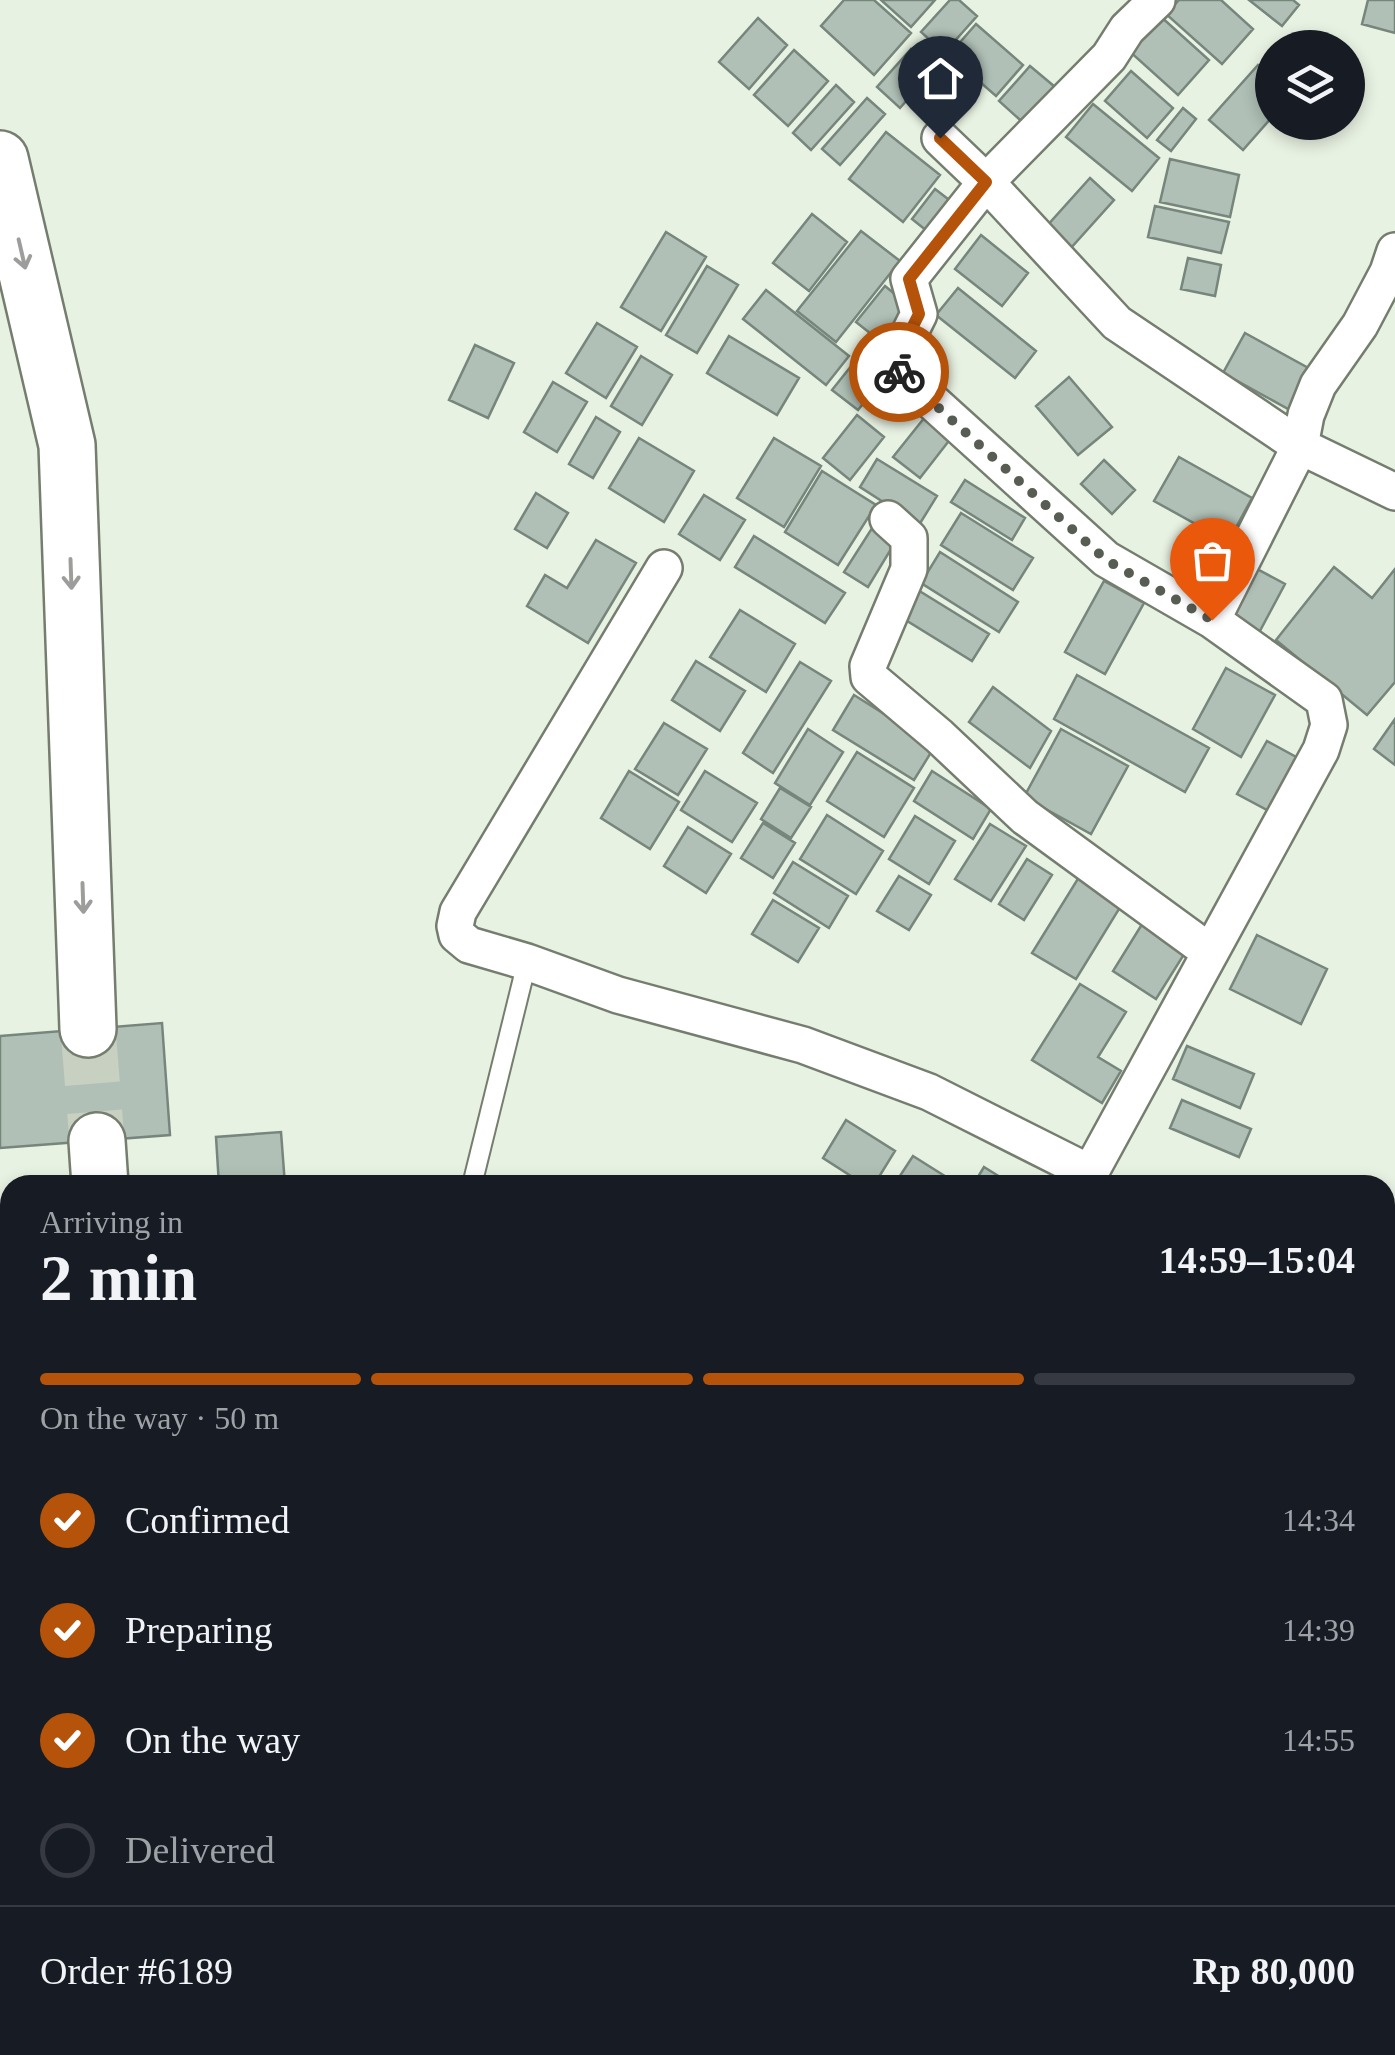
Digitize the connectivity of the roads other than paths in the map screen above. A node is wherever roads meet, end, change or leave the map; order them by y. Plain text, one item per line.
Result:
1 (1157, 0) edge
2 (940, 138) dead end
3 (0, 159) edge
4 (986, 182) junction
5 (1395, 251) edge
6 (1300, 446) junction
7 (1395, 492) edge
8 (888, 519) dead end
9 (664, 568) dead end
10 (1212, 620) junction
11 (1210, 952) junction
12 (527, 962) junction
13 (88, 1030) tunnel mouth
14 (474, 1175) edge
15 (1082, 1175) edge
16 (1091, 1175) edge

1 - 4 street
2 - 4 street
3 -> 13 highway
4 - 6 street
4 - 10 street
5 - 6 street
6 - 7 street
6 - 10 street
8 - 11 street
9 - 12 street
10 - 11 street
11 - 16 street
12 - 14 lane
12 - 15 street

